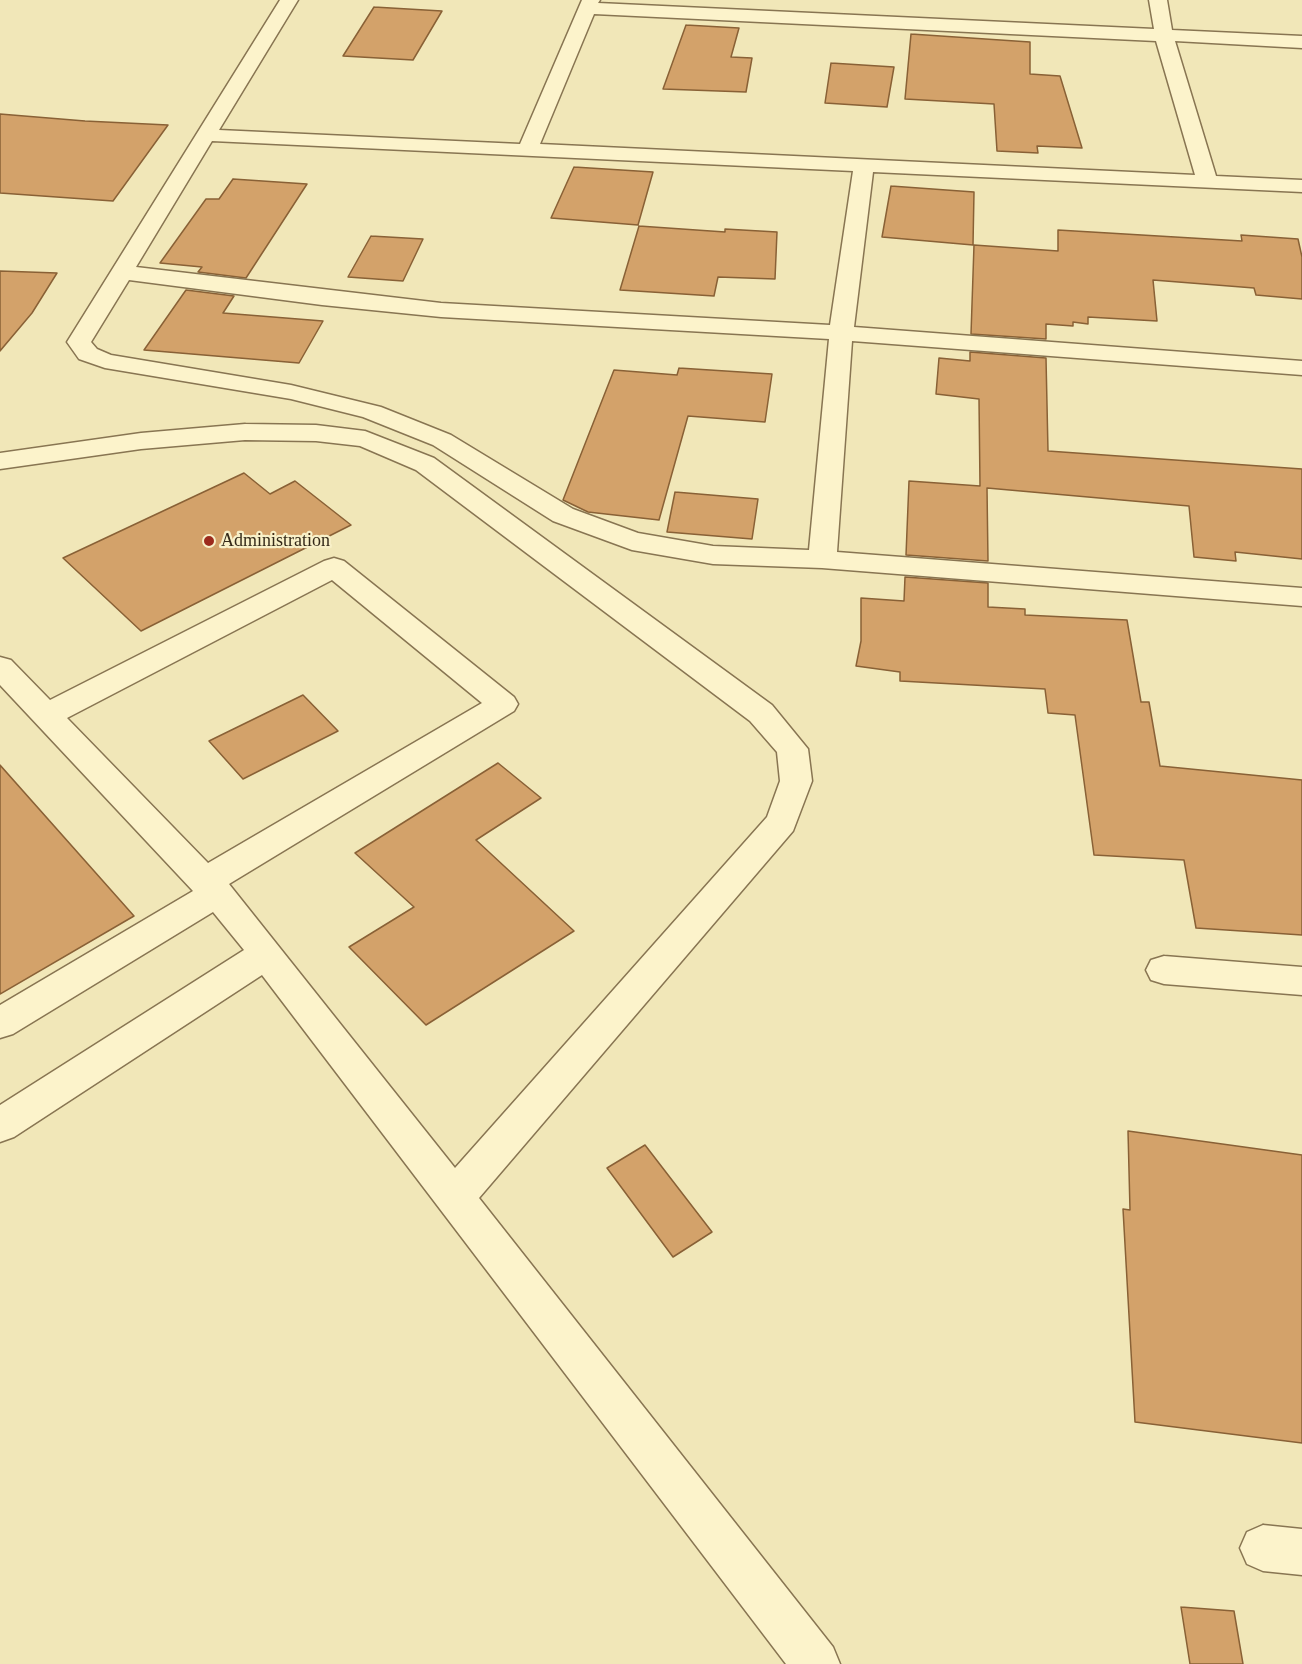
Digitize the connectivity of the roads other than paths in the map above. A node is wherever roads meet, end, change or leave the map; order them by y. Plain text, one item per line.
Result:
1 (289, 0) edge
2 (1158, 0) edge
3 (590, 4) edge
4 (1164, 36) junction
5 (1302, 42) edge
6 (205, 135) junction
7 (527, 150) junction
8 (864, 165) junction
9 (1207, 181) junction
10 (1302, 186) edge
11 (122, 272) junction
12 (841, 333) junction
13 (1302, 368) edge
14 (0, 461) edge
15 (822, 559) junction
16 (1302, 597) edge
17 (0, 667) edge
18 (46, 715) junction
19 (211, 887) junction
20 (266, 954) junction
21 (1164, 970) dead end
22 (1302, 981) edge
23 (0, 1023) edge
24 (0, 1125) edge
25 (456, 1196) junction
26 (816, 1664) edge

1 - 6 street
2 - 4 street
3 - 4 street
3 - 7 street
4 - 5 street
4 - 9 street
6 - 7 street
6 - 11 street
7 - 8 street
8 - 9 street
8 - 12 street
9 - 10 street
11 - 12 street
11 - 15 street
12 - 13 street
12 - 15 street
14 - 25 street
15 - 16 street
17 - 18 street
18 - 19 street
18 - 19 street
19 - 20 street
19 - 23 street
20 - 24 street
20 - 25 street
21 - 22 street
25 - 26 street

